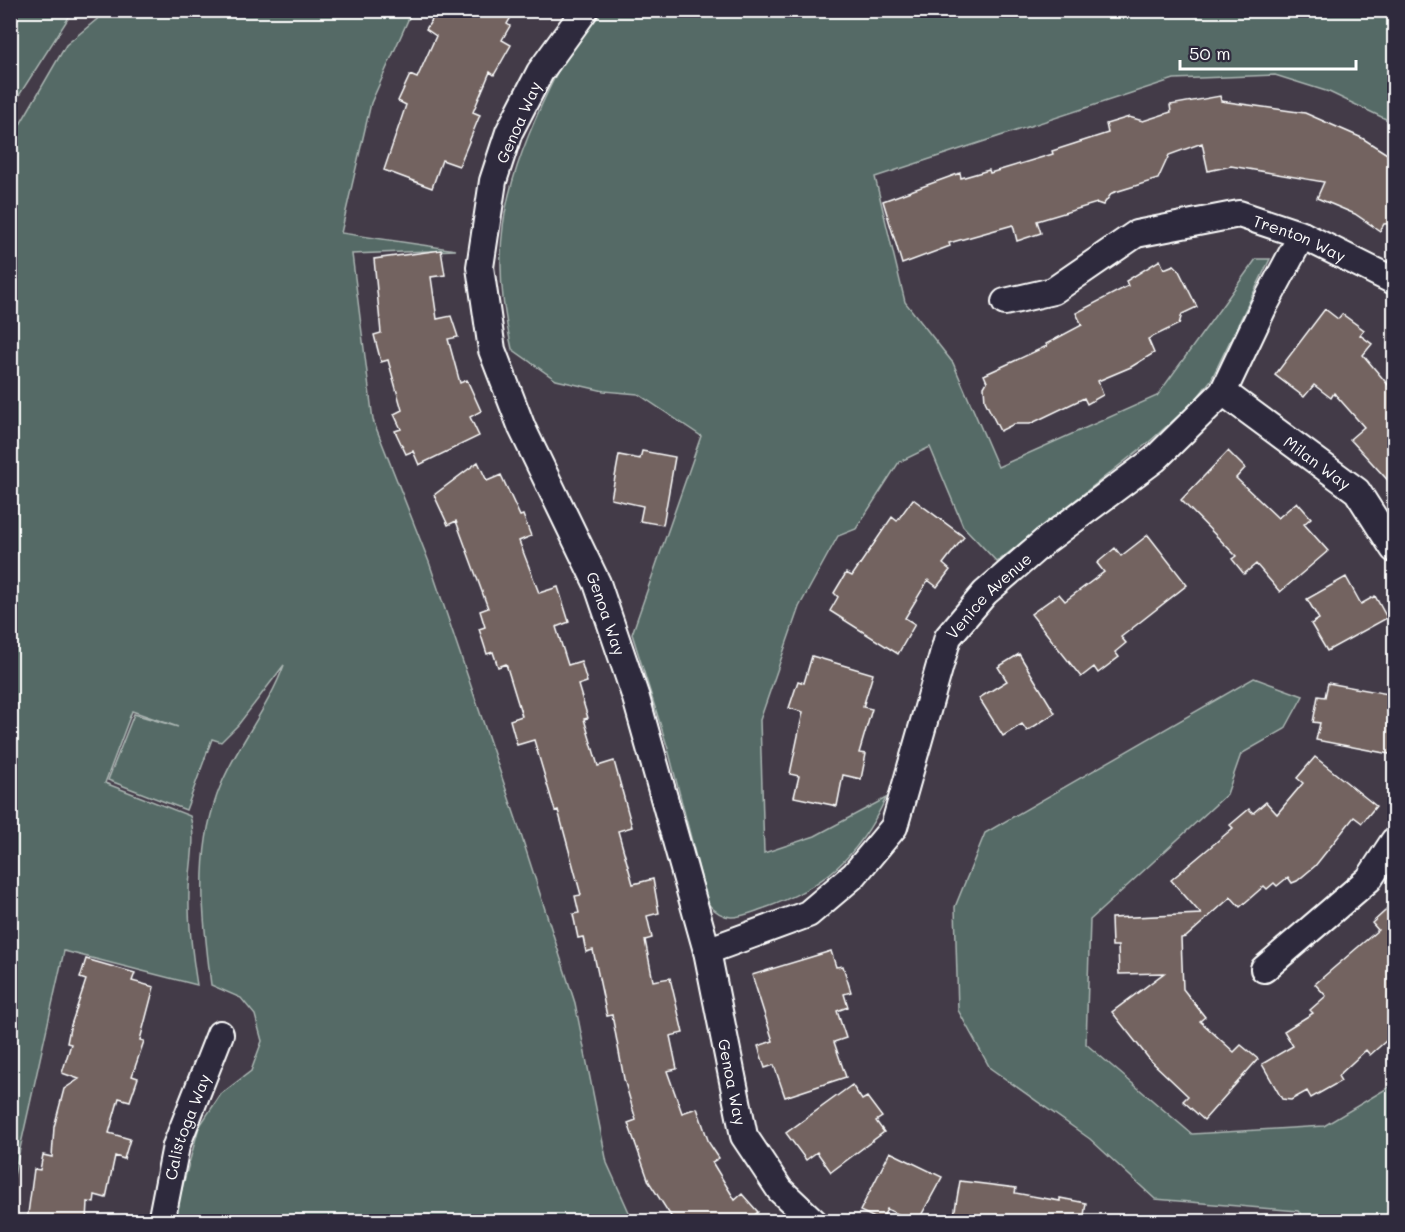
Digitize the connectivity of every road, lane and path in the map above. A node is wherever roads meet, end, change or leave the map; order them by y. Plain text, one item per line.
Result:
1 (585, 10) edge
2 (1302, 235) junction
3 (1395, 280) edge
4 (1005, 302) dead end
5 (1224, 392) junction
6 (1395, 549) edge
7 (1395, 842) edge
8 (706, 951) junction
9 (1264, 969) dead end
10 (220, 1034) dead end
11 (161, 1221) edge
12 (814, 1221) edge

1 - 8 street, Genoa Way
2 - 3 street, Trenton Way
2 - 4 street, Trenton Way
2 - 5 street, Venice Avenue
5 - 6 street, Milan Way
5 - 8 street, Venice Avenue
7 - 9 street
8 - 12 street, Genoa Way
10 - 11 street, Calistoga Way

